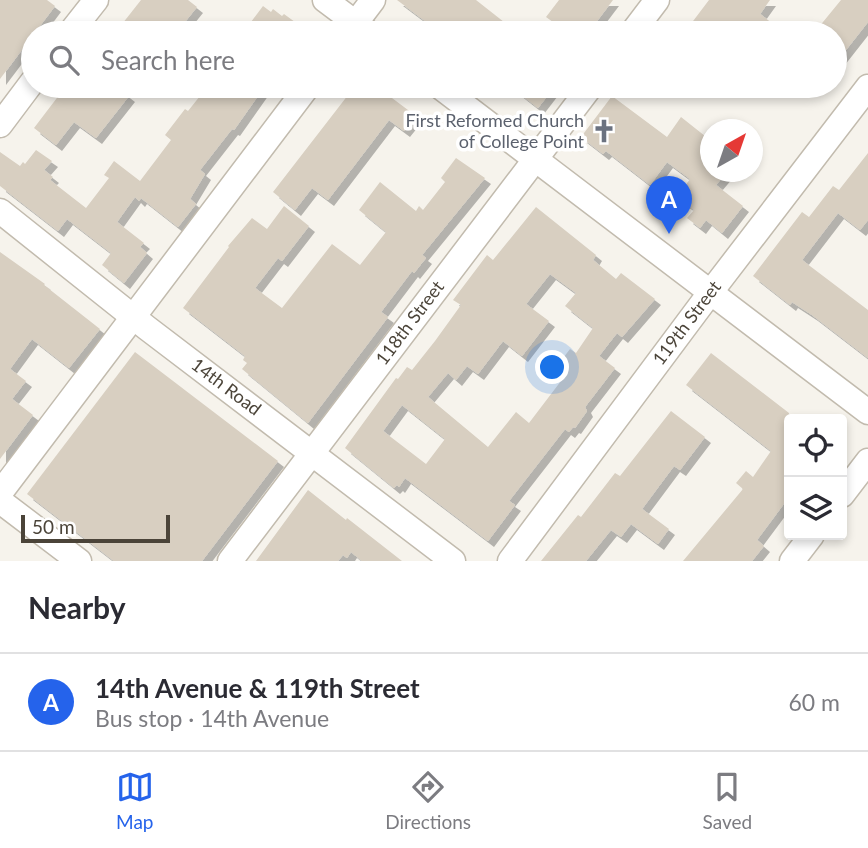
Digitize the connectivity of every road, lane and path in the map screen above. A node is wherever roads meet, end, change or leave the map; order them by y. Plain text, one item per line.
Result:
1 (96, 0) edge
2 (326, 0) edge
3 (373, 0) edge
4 (657, 0) edge
5 (79, 21) edge
6 (348, 21) edge
7 (362, 21) edge
8 (641, 21) edge
9 (868, 87) edge
10 (21, 97) edge
11 (299, 98) edge
12 (455, 98) edge
13 (582, 98) edge
14 (0, 125) edge
15 (536, 158) junction
16 (0, 211) edge
17 (710, 293) junction
18 (134, 317) junction
19 (868, 412) edge
20 (312, 452) junction
21 (868, 461) edge
22 (847, 488) edge
23 (1, 501) edge
24 (808, 540) edge
25 (79, 561) edge
26 (230, 561) edge
27 (453, 561) edge
28 (509, 561) edge
29 (792, 561) edge

1 - 5 street
2 - 6 street
3 - 7 street
4 - 8 street
9 - 17 street, 119th Street
10 - 14 street
11 - 18 street
12 - 15 street
13 - 15 street, 118th Street
15 - 17 street
15 - 20 street, 118th Street
16 - 18 street, 14th Road
17 - 19 street
17 - 28 street, 119th Street
18 - 20 street, 14th Road
18 - 23 street
20 - 26 street, 118th Street
20 - 27 street, 14th Road
21 - 22 street
23 - 25 street
24 - 29 street

